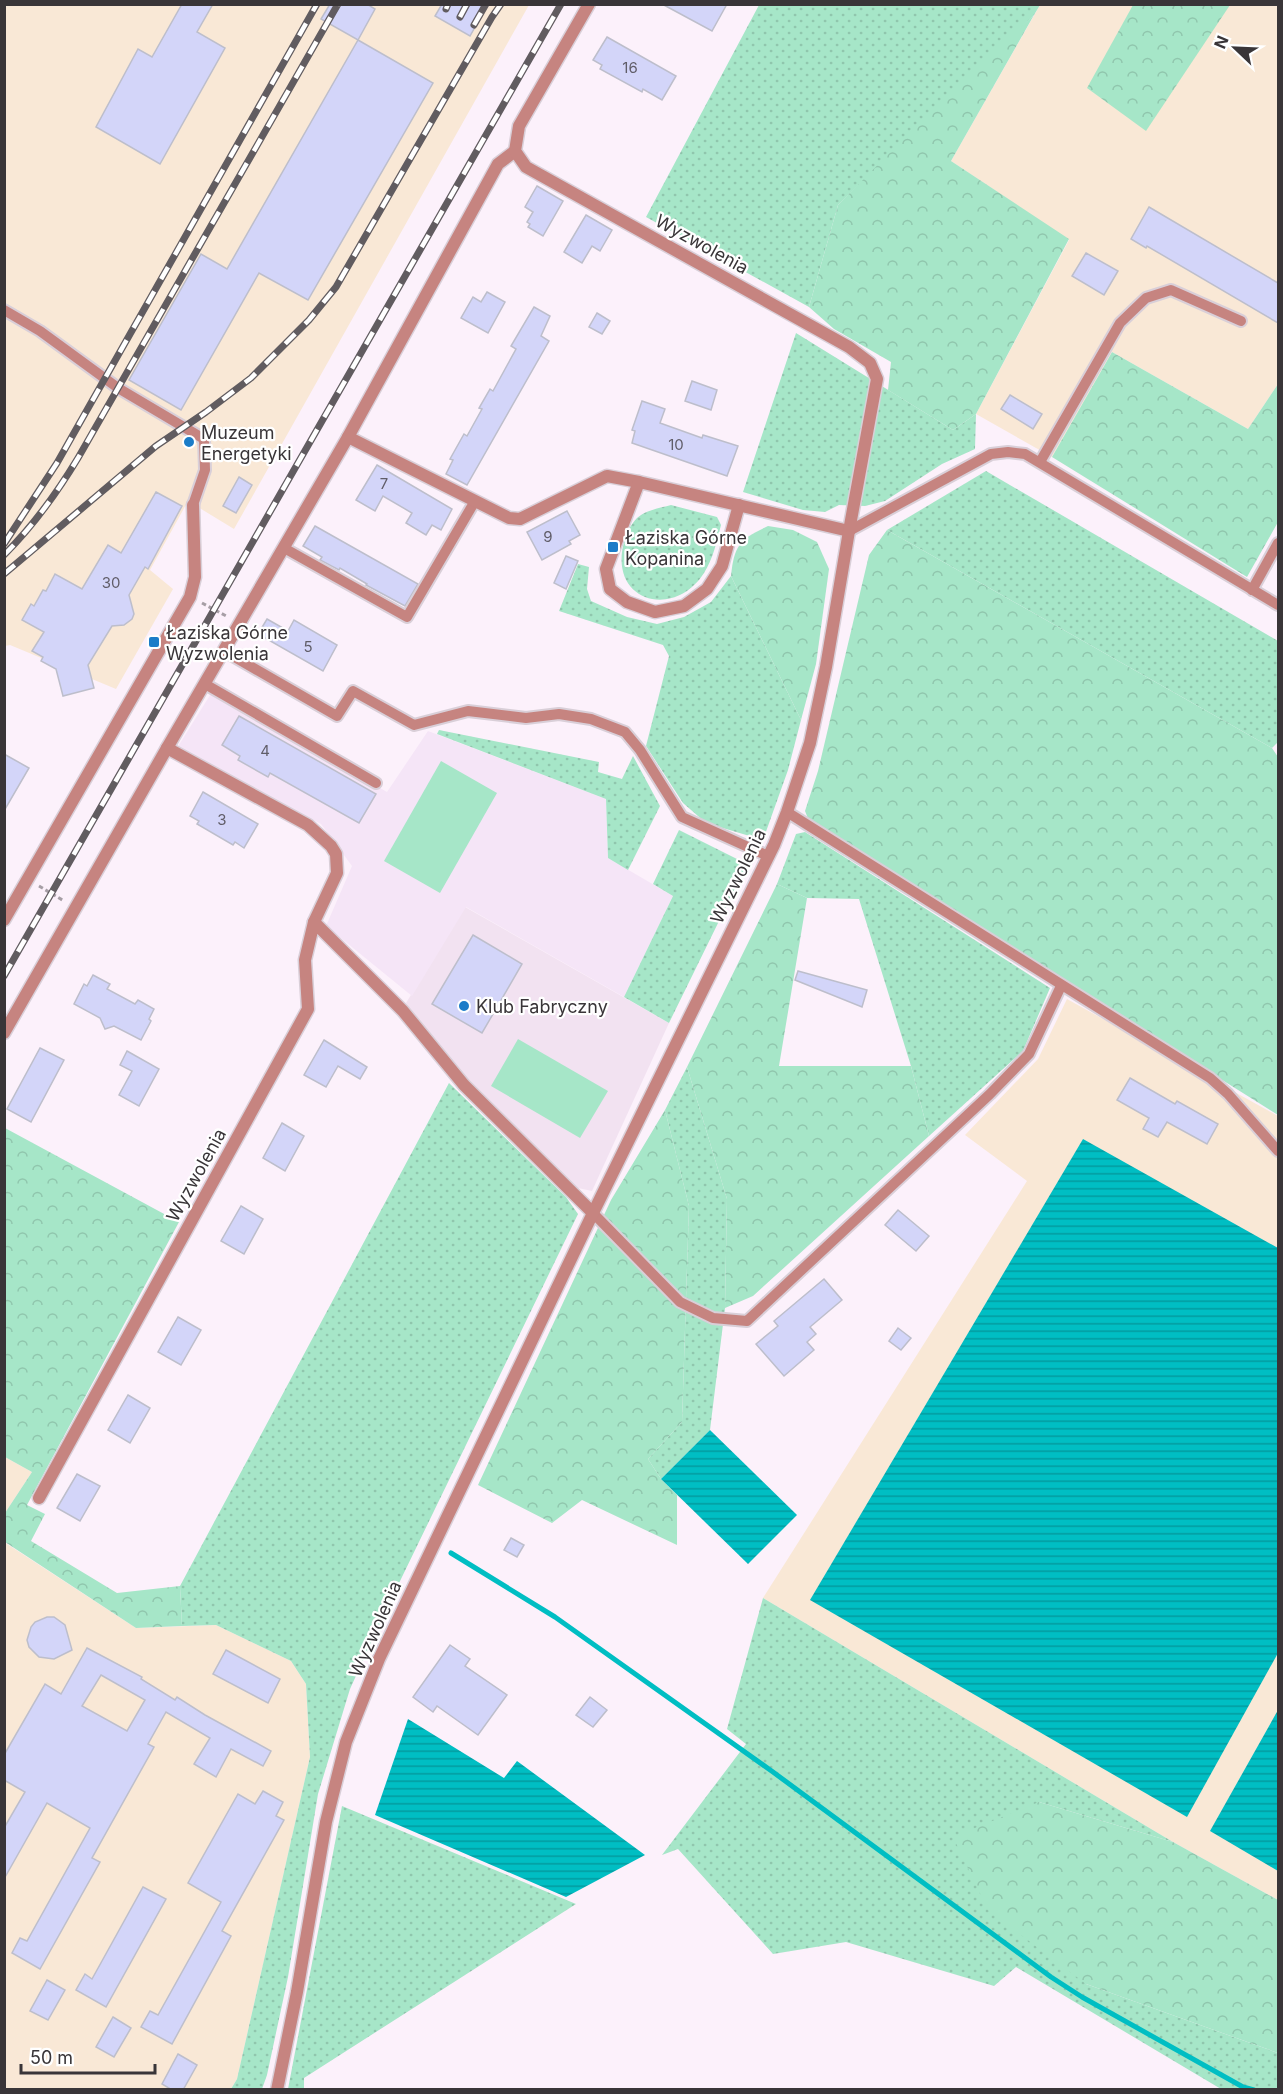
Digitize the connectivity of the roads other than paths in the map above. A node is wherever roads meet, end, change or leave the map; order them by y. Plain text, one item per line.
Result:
1 (590, 4) edge
2 (515, 151) junction
3 (4, 310) edge
4 (1241, 321) dead end
5 (348, 437) junction
6 (1040, 462) junction
7 (639, 482) junction
8 (475, 501) junction
9 (193, 505) joint
10 (739, 506) junction
11 (849, 531) junction
12 (1278, 543) edge
13 (284, 548) junction
14 (1252, 590) junction
15 (1278, 605) edge
16 (224, 651) junction
17 (205, 684) junction
18 (167, 748) junction
19 (376, 783) dead end
20 (788, 812) junction
21 (768, 856) junction
22 (4, 920) edge
23 (314, 922) junction
24 (1061, 986) junction
25 (4, 1033) edge
26 (1278, 1151) edge
27 (593, 1213) junction
28 (39, 1498) dead end
29 (277, 2090) edge

1 - 2 street
2 - 5 street
2 - 11 street, Wyzwolenia
3 - 9 lane
4 - 6 lane
5 - 8 street
5 - 13 street
6 - 11 lane
6 - 14 lane
7 - 8 street
7 - 10 street
7 - 10 street
8 - 13 lane
9 - 22 street
10 - 11 street
11 - 20 street, Wyzwolenia
12 - 14 lane
13 - 16 street
14 - 15 lane
16 - 17 street
16 - 21 lane
17 - 18 street
17 - 19 lane
18 - 23 street, Wyzwolenia
18 - 25 street
20 - 21 street, Wyzwolenia
20 - 24 lane
21 - 27 street, Wyzwolenia
23 - 27 street
23 - 28 street, Wyzwolenia
24 - 26 lane
24 - 27 lane
27 - 29 street, Wyzwolenia

